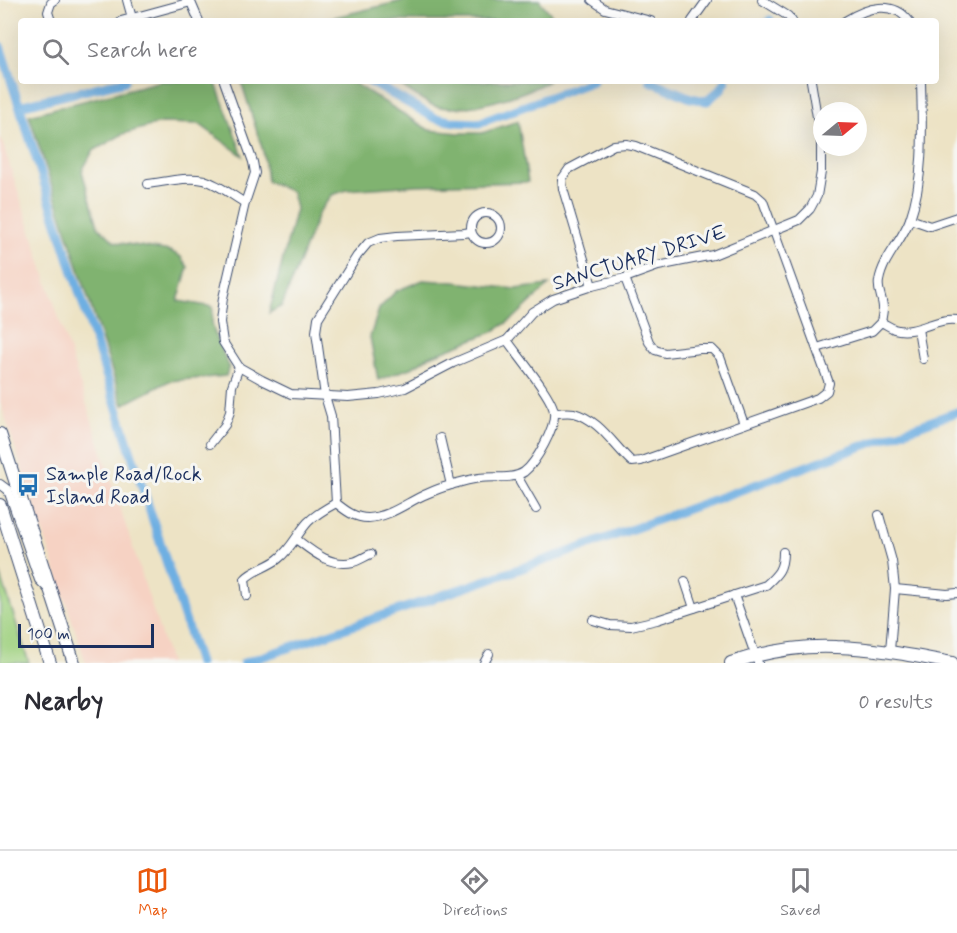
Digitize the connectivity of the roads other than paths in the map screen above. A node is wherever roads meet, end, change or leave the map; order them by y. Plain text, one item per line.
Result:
1 (55, 0) edge
2 (127, 0) edge
3 (592, 0) edge
4 (707, 0) edge
5 (762, 0) edge
6 (190, 1) edge
7 (50, 18) edge
8 (132, 18) joint
9 (198, 18) edge
10 (640, 18) edge
11 (694, 18) edge
12 (790, 18) edge
13 (850, 18) edge
14 (908, 18) edge
15 (226, 84) edge
16 (812, 84) edge
17 (921, 84) edge
18 (148, 184) dead end
19 (245, 203) junction
20 (957, 217) edge
21 (910, 219) junction
22 (774, 230) junction
23 (471, 232) dead end
24 (625, 278) junction
25 (592, 286) junction
26 (957, 320) edge
27 (881, 322) junction
28 (918, 329) junction
29 (507, 340) junction
30 (817, 348) junction
31 (923, 359) dead end
32 (239, 367) junction
33 (325, 396) junction
34 (555, 413) junction
35 (744, 424) junction
36 (0, 434) edge
37 (440, 438) dead end
38 (210, 444) dead end
39 (0, 461) edge
40 (12, 469) junction
41 (517, 476) junction
42 (0, 484) edge
43 (451, 485) junction
44 (336, 503) junction
45 (0, 505) edge
46 (536, 509) dead end
47 (879, 515) dead end
48 (296, 539) junction
49 (783, 552) dead end
50 (371, 554) dead end
51 (685, 580) dead end
52 (895, 589) junction
53 (50, 590) junction
54 (957, 593) edge
55 (734, 595) junction
56 (248, 596) dead end
57 (694, 608) junction
58 (592, 620) dead end
59 (890, 651) junction
60 (489, 654) dead end
61 (757, 659) edge
62 (50, 663) edge
63 (74, 663) edge
64 (484, 663) edge
65 (731, 663) edge
66 (952, 663) edge

1 - 7 street
2 - 8 street
3 - 10 street
4 - 11 street
5 - 12 street
6 - 8 street
6 - 9 street
13 - 14 street
15 - 19 street, SANCTUARY DRIVE
16 - 22 street, SANCTUARY DRIVE
17 - 21 street
18 - 19 street
19 - 32 street, SANCTUARY DRIVE
20 - 21 street
21 - 27 street
22 - 24 street, SANCTUARY DRIVE
22 - 25 street
22 - 30 street
23 - 33 street
24 - 25 street, SANCTUARY DRIVE
24 - 35 street
25 - 29 street, SANCTUARY DRIVE
26 - 28 street
27 - 28 street
27 - 30 street
28 - 31 street
29 - 33 street, SANCTUARY DRIVE
29 - 34 street
30 - 35 street
32 - 33 street, SANCTUARY DRIVE
32 - 38 street
33 - 44 street
34 - 35 street
34 - 41 street
36 - 40 main road
37 - 43 street
39 - 40 main road
40 - 53 main road
41 - 43 street
41 - 46 street
42 - 53 street
43 - 44 street
44 - 48 street
45 - 62 main road
47 - 52 street
48 - 50 street
48 - 56 street
49 - 55 street
51 - 57 street
52 - 54 street
52 - 59 street
53 - 63 main road
55 - 57 street
55 - 61 street
57 - 58 street
59 - 61 main road
59 - 66 main road
60 - 64 street
61 - 65 main road

